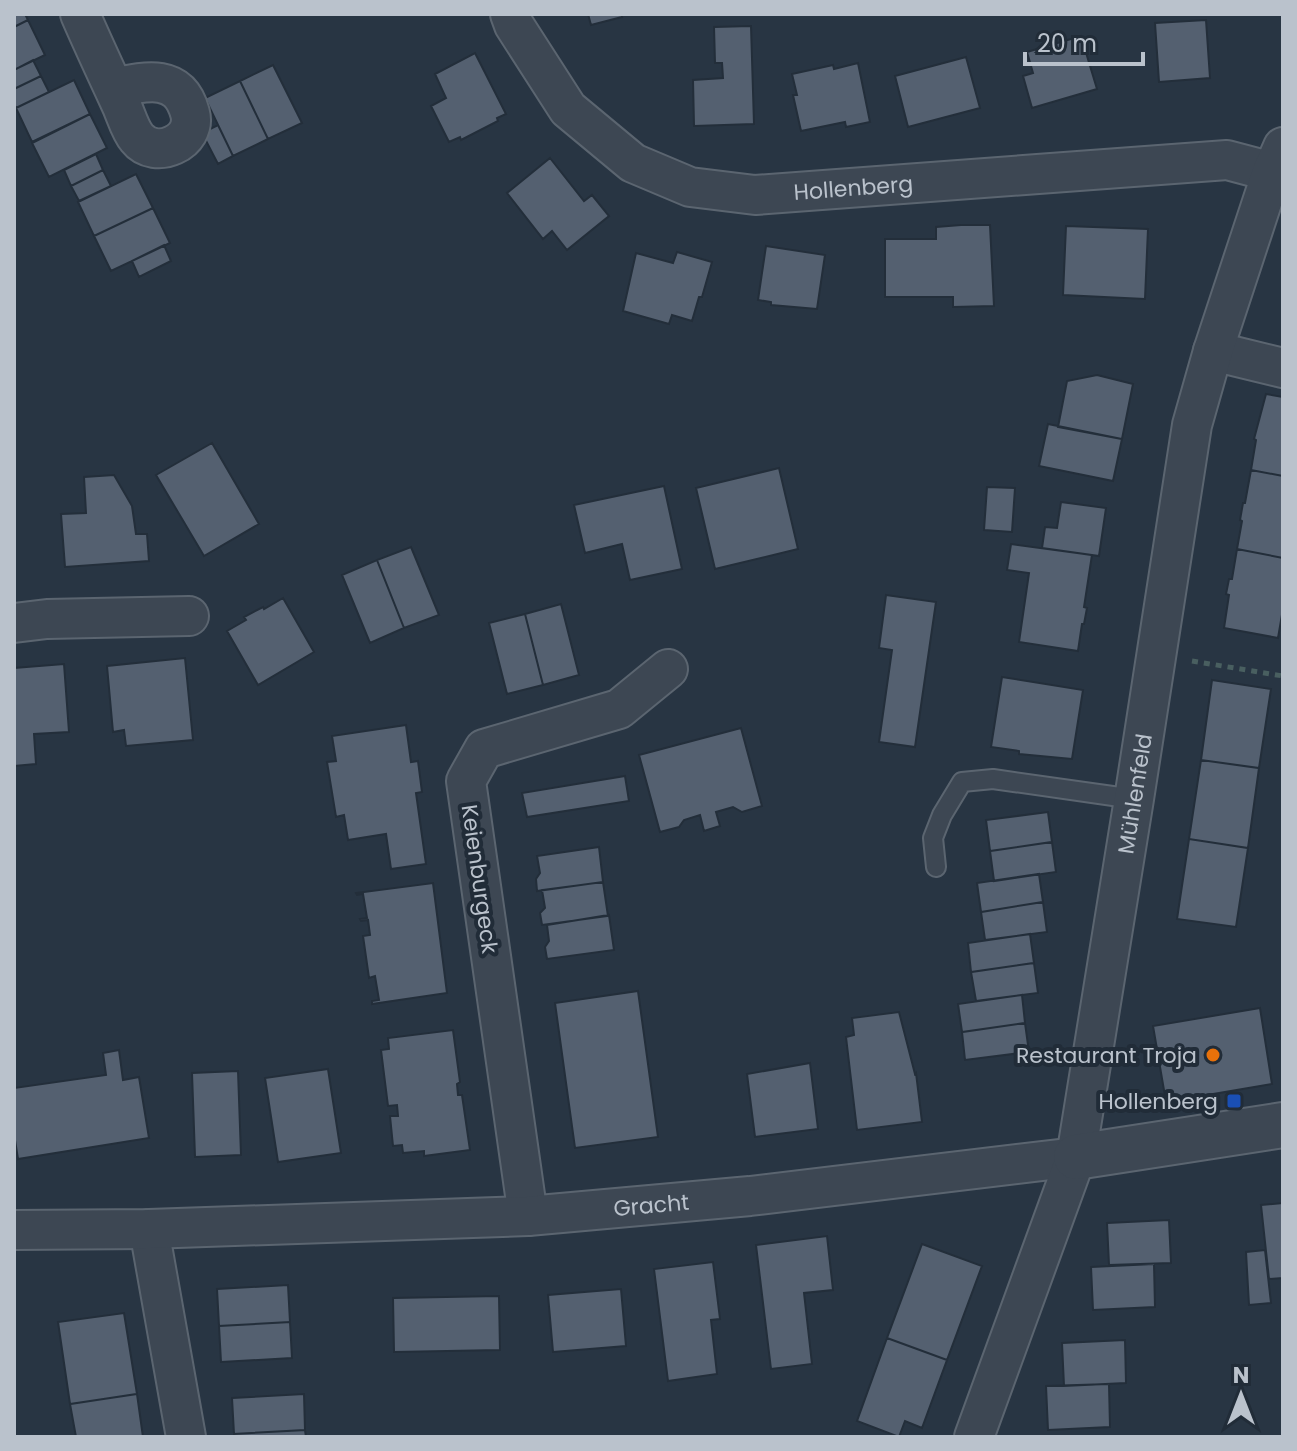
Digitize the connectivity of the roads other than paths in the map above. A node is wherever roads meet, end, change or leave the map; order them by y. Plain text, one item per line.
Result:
1 (80, 14) edge
2 (510, 14) edge
3 (114, 88) dead end
4 (1278, 159) edge
5 (1213, 351) junction
6 (1283, 368) edge
7 (189, 616) dead end
8 (14, 623) edge
9 (668, 669) dead end
10 (1134, 799) junction
11 (936, 867) dead end
12 (1283, 1125) edge
13 (1076, 1157) junction
14 (528, 1216) junction
15 (149, 1229) junction
16 (14, 1230) edge
17 (186, 1437) edge
18 (974, 1437) edge

1 - 3 street
2 - 4 street, Hollenberg
4 - 5 street, Mühlenfeld
5 - 6 street
5 - 10 street, Mühlenfeld
7 - 8 street
9 - 14 street, Keienburgeck
10 - 11 lane
10 - 13 street, Mühlenfeld
12 - 13 street, Gracht
13 - 14 street, Gracht
13 - 18 street, Mühlenfeld
14 - 15 street, Gracht
15 - 16 street, Gracht
15 - 17 street

